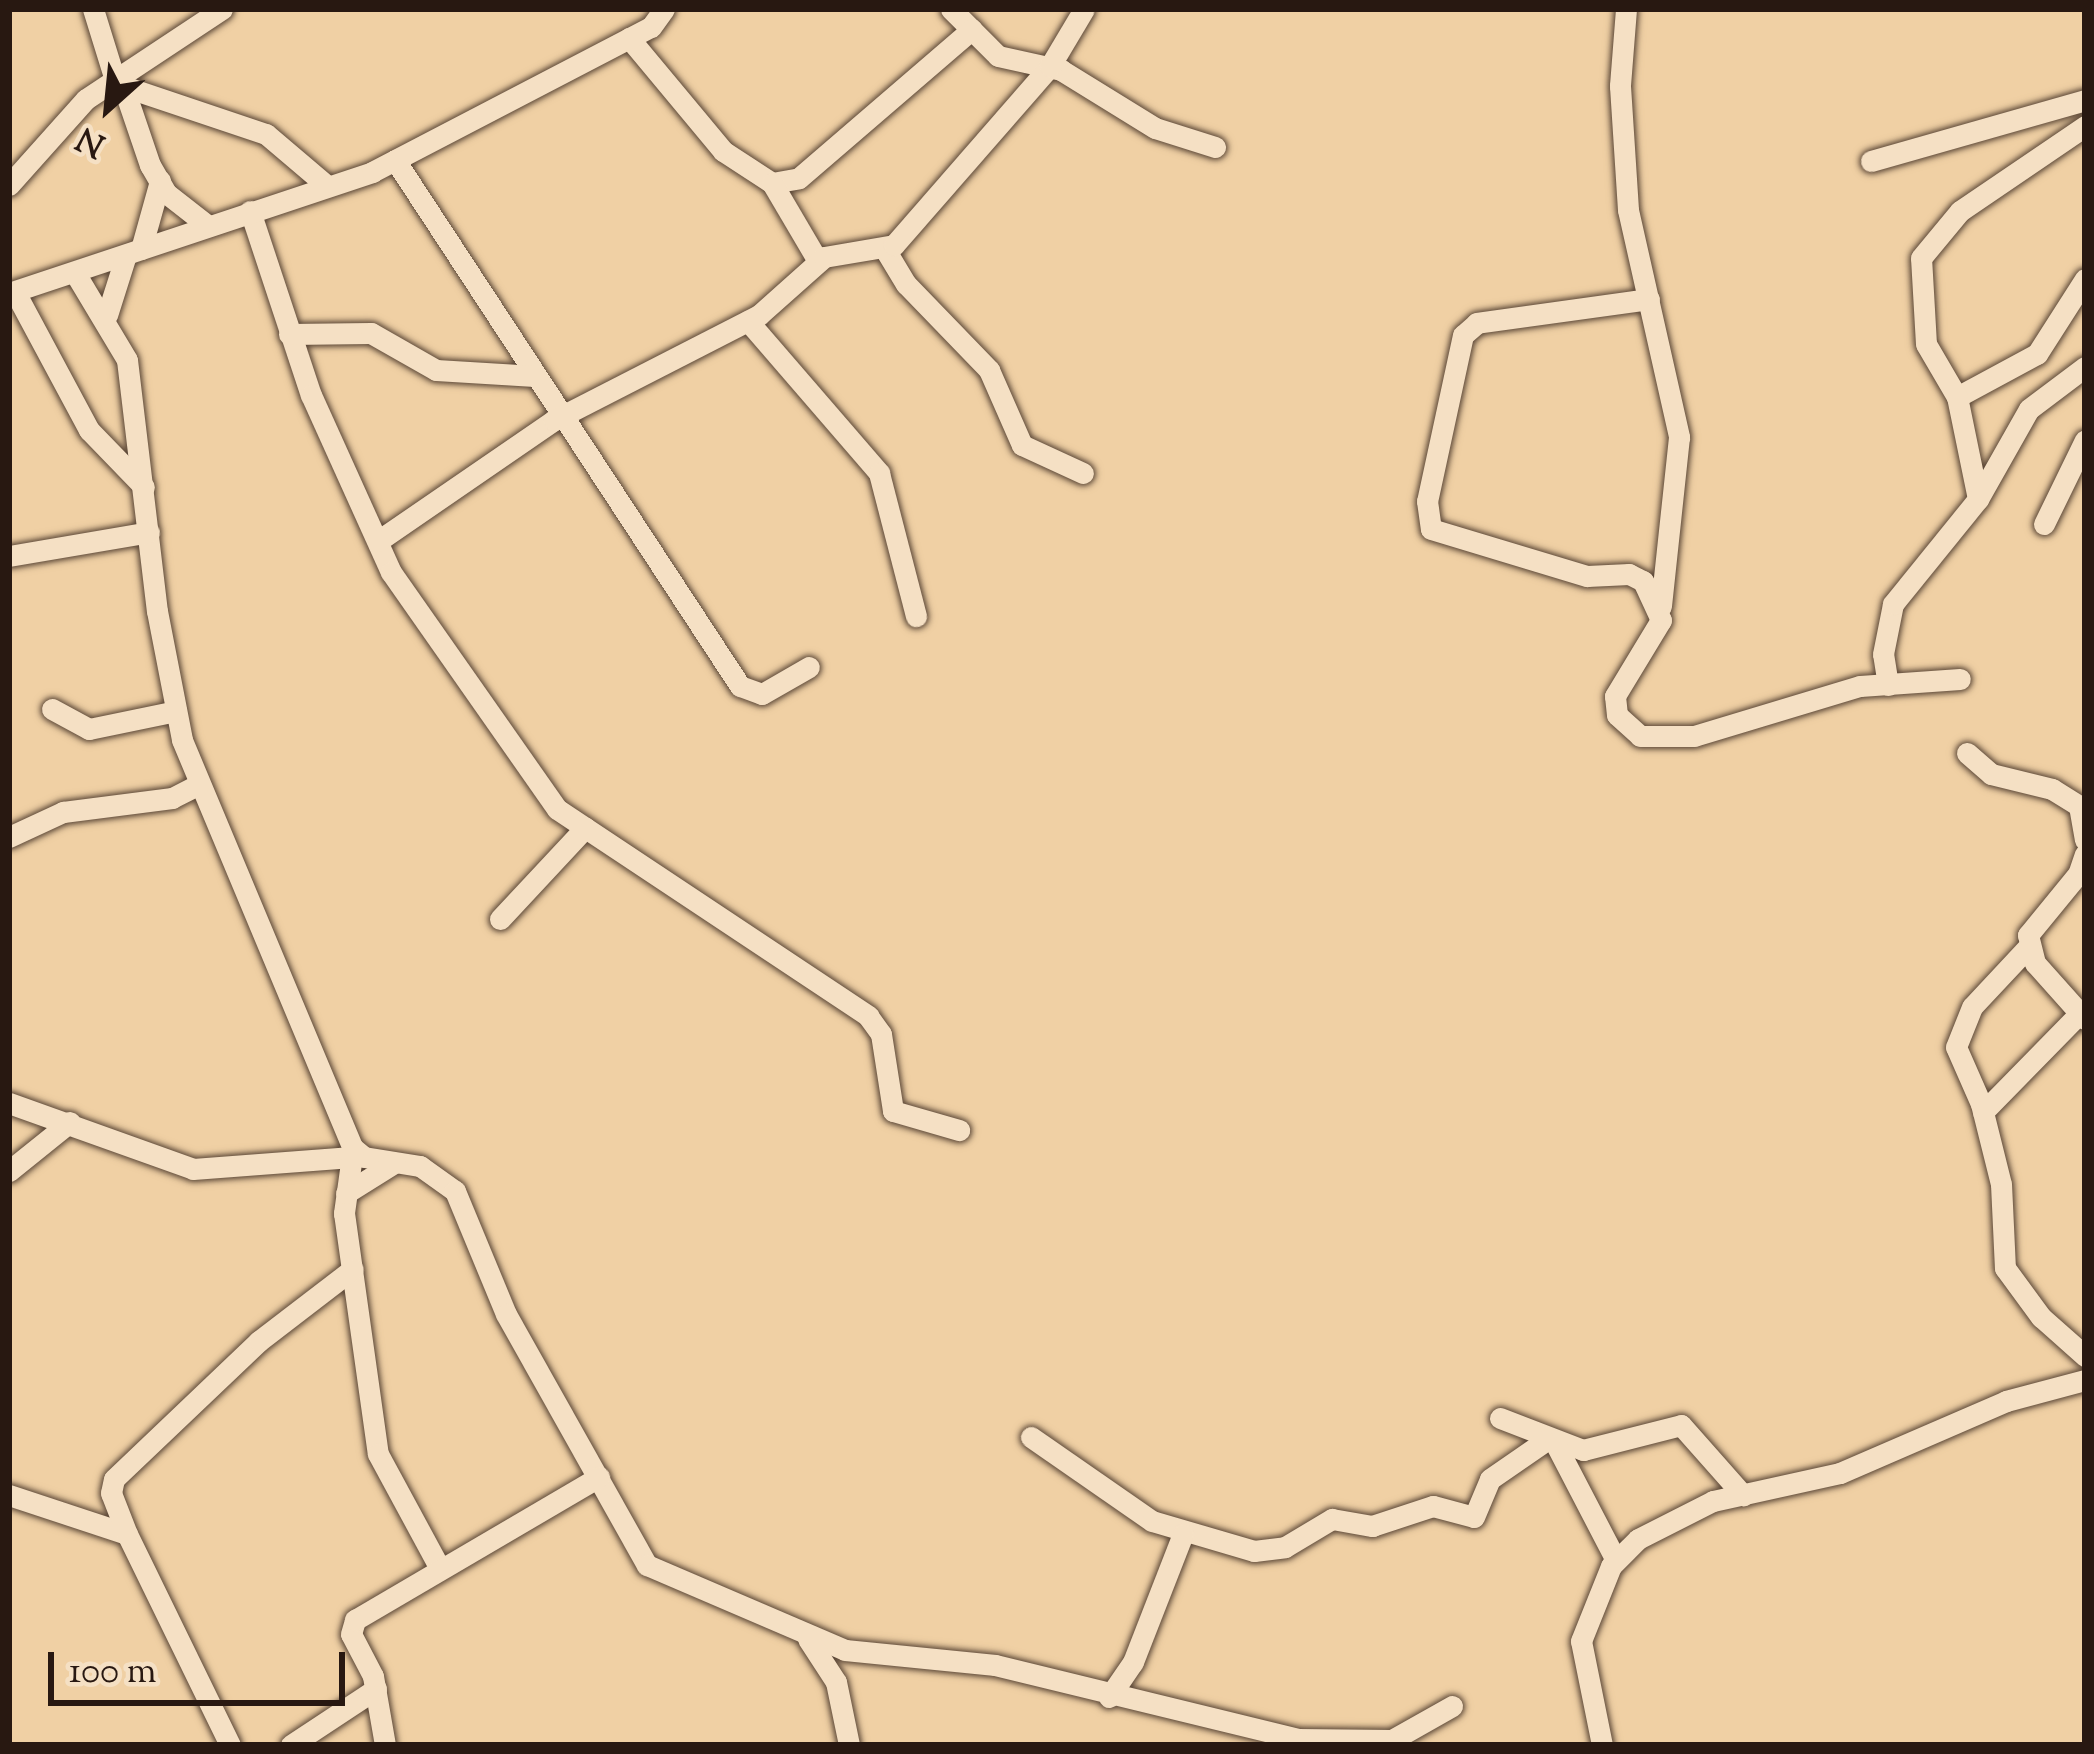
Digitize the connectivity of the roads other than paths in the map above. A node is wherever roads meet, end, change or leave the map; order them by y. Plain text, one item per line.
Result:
1 (93, 9) edge
2 (222, 9) edge
3 (664, 9) edge
4 (951, 9) edge
5 (1084, 9) edge
6 (1626, 9) edge
7 (972, 29) junction
8 (629, 38) junction
9 (1050, 66) junction
10 (119, 81) junction
11 (2085, 100) edge
12 (2085, 126) edge
13 (1215, 147) dead end
14 (394, 160) junction
15 (1871, 160) dead end
16 (160, 181) junction
17 (772, 183) junction
18 (9, 184) edge
19 (327, 186) junction
20 (175, 201) junction
21 (250, 211) junction
22 (207, 225) junction
23 (184, 233) junction
24 (886, 251) junction
25 (133, 252) junction
26 (818, 260) junction
27 (75, 273) junction
28 (2085, 279) edge
29 (12, 292) edge
30 (1649, 299) junction
31 (106, 315) junction
32 (748, 321) junction
33 (289, 334) junction
34 (2085, 367) edge
35 (535, 376) junction
36 (1957, 397) junction
37 (562, 416) junction
38 (2085, 440) edge
39 (1083, 473) dead end
40 (145, 488) junction
41 (1978, 499) junction
42 (2044, 524) dead end
43 (149, 532) junction
44 (378, 541) junction
45 (9, 556) edge
46 (1661, 609) junction
47 (916, 616) dead end
48 (808, 667) dead end
49 (1960, 679) dead end
50 (1888, 685) junction
51 (52, 709) dead end
52 (176, 711) junction
53 (1967, 753) dead end
54 (199, 784) junction
55 (585, 828) junction
56 (9, 837) edge
57 (2085, 839) edge
58 (2085, 854) edge
59 (500, 919) dead end
60 (2029, 946) junction
61 (2083, 1015) edge
62 (9, 1103) edge
63 (1983, 1112) junction
64 (70, 1122) junction
65 (959, 1130) dead end
66 (352, 1153) junction
67 (394, 1163) junction
68 (9, 1171) edge
69 (346, 1193) junction
70 (353, 1270) junction
71 (2085, 1356) edge
72 (2085, 1380) edge
73 (1500, 1418) dead end
74 (1031, 1437) dead end
75 (1552, 1441) junction
76 (1602, 1447) junction
77 (599, 1477) junction
78 (1586, 1494) junction
79 (9, 1495) edge
80 (1743, 1495) junction
81 (127, 1534) junction
82 (1183, 1534) junction
83 (1616, 1560) junction
84 (439, 1567) junction
85 (808, 1639) junction
86 (376, 1689) junction
87 (1108, 1697) junction
88 (1452, 1706) dead end
89 (230, 1745) edge
90 (291, 1745) edge
91 (385, 1745) edge
92 (849, 1745) edge
93 (1602, 1745) edge

1 - 10 street
2 - 10 street
3 - 8 street
4 - 7 street
5 - 9 street
6 - 30 street
7 - 9 street
7 - 17 street
8 - 14 street
8 - 17 street
9 - 13 street
9 - 24 street
10 - 16 street
10 - 18 street
10 - 19 street
11 - 15 street
12 - 36 street
14 - 19 street
14 - 35 street
16 - 20 street
16 - 25 street
17 - 26 street
19 - 21 street
20 - 22 street
20 - 23 street
21 - 22 street
21 - 33 street
22 - 23 street
23 - 25 street
24 - 26 street
24 - 39 street
25 - 27 street
25 - 31 street
26 - 32 street
27 - 29 street
27 - 31 street
28 - 36 street
29 - 40 street
30 - 46 street
30 - 46 street
31 - 40 street
32 - 37 street
32 - 47 street
33 - 35 street
33 - 44 street
34 - 41 street
35 - 37 street
36 - 41 street
37 - 44 street
37 - 48 street
38 - 42 street
40 - 43 street
41 - 50 street
43 - 45 street
43 - 52 street
44 - 55 street
46 - 50 street
49 - 50 street
51 - 52 street
52 - 54 street
53 - 57 street
54 - 56 street
54 - 66 street
55 - 59 street
55 - 65 street
58 - 60 street
60 - 61 street
60 - 63 street
61 - 63 street
62 - 64 street
63 - 71 street
64 - 66 street
64 - 68 street
66 - 67 street
66 - 69 street
67 - 69 street
67 - 77 street
69 - 70 street
70 - 81 street
70 - 84 street
72 - 80 street
73 - 75 street
74 - 82 street
75 - 76 street
75 - 78 street
75 - 82 street
76 - 78 street
76 - 80 street
77 - 84 street
77 - 85 street
78 - 83 street
79 - 81 street
80 - 83 street
81 - 89 street
82 - 87 street
83 - 93 street
84 - 86 street
85 - 87 street
85 - 92 street
86 - 90 street
86 - 91 street
87 - 88 street

